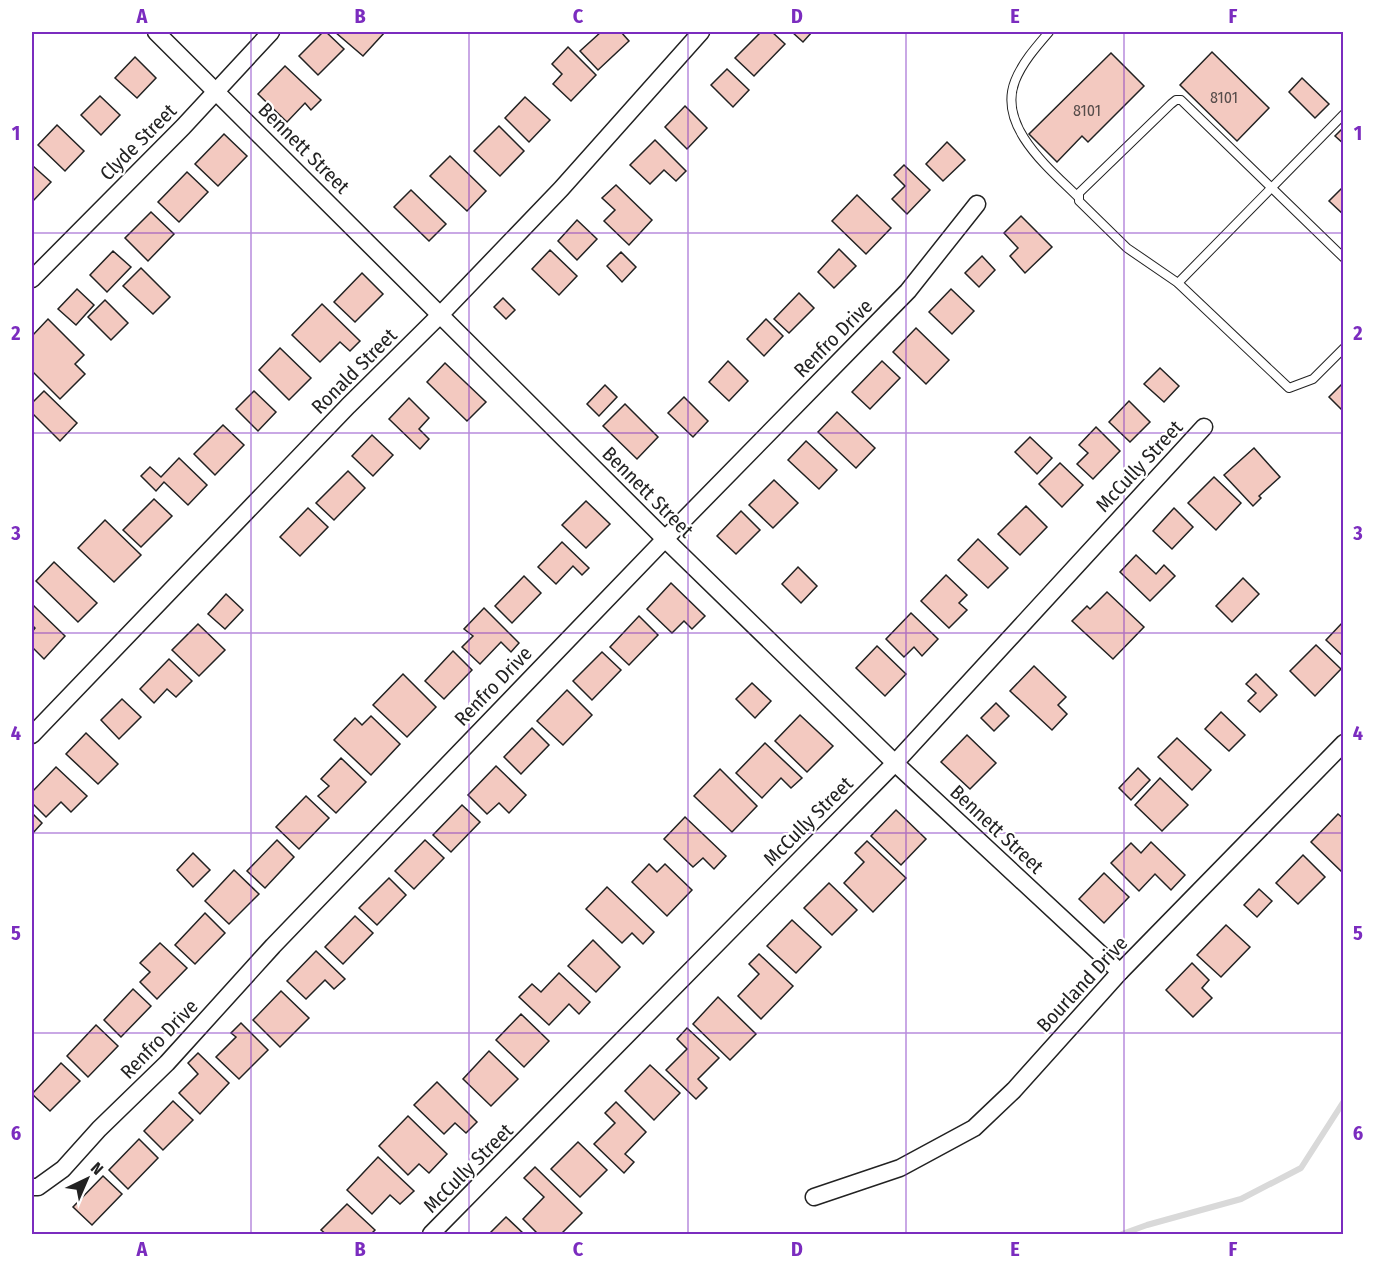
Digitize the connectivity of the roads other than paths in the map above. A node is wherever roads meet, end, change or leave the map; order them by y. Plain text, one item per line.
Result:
1 (156, 32) edge
2 (271, 32) edge
3 (701, 32) edge
4 (1049, 32) edge
5 (217, 91) junction
6 (1344, 114) edge
7 (1272, 187) junction
8 (1078, 197) junction
9 (977, 204) dead end
10 (1344, 258) edge
11 (32, 279) edge
12 (1178, 283) junction
13 (441, 314) junction
14 (1344, 348) edge
15 (1204, 427) dead end
16 (665, 539) junction
17 (32, 735) edge
18 (1344, 743) edge
19 (895, 763) junction
20 (1120, 972) junction
21 (32, 1187) edge
22 (814, 1197) dead end
23 (431, 1234) edge

1 - 5 street, Bennett Street
2 - 5 street, Clyde Street
3 - 13 street, Ronald Street
4 - 8 lane
5 - 11 street, Clyde Street
5 - 13 street, Bennett Street
6 - 7 lane
7 - 8 lane
7 - 10 lane
7 - 12 lane
8 - 12 lane
9 - 16 street, Renfro Drive
12 - 14 lane
13 - 16 street, Bennett Street
13 - 17 street, Ronald Street
15 - 19 street, McCully Street
16 - 19 street, Bennett Street
16 - 21 street, Renfro Drive
18 - 20 street, Bourland Drive
19 - 20 street, Bennett Street
19 - 23 street, McCully Street
20 - 22 street, Bourland Drive

